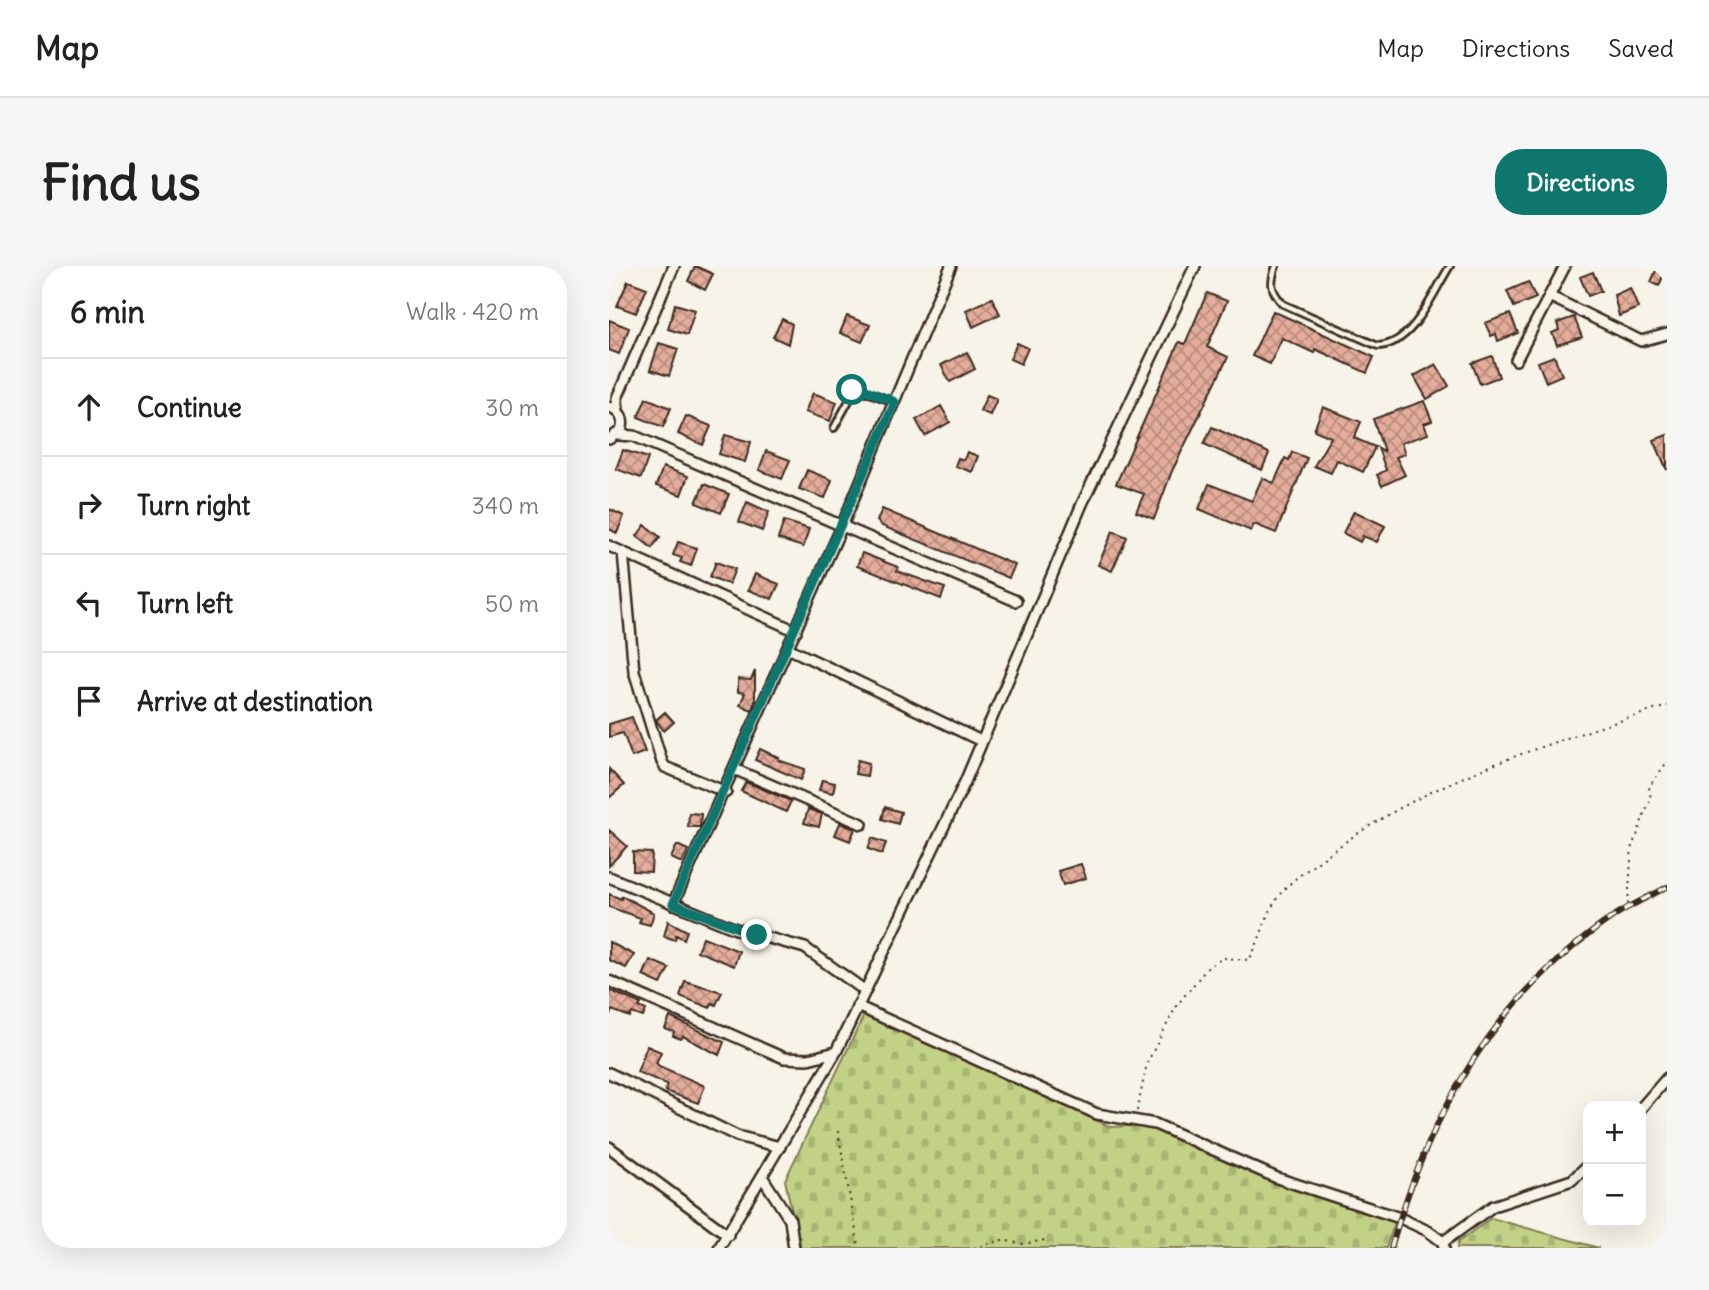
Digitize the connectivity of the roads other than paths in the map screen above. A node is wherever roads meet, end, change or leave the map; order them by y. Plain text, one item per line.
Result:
1 (674, 266) edge
2 (951, 266) edge
3 (1195, 266) edge
4 (1276, 266) edge
5 (1450, 266) edge
6 (1565, 266) edge
7 (1549, 296) junction
8 (1667, 334) edge
9 (1516, 360) dead end
10 (895, 402) junction
11 (613, 405) edge
12 (623, 421) junction
13 (834, 428) dead end
14 (634, 436) junction
15 (613, 437) edge
16 (842, 526) junction
17 (609, 546) edge
18 (623, 552) junction
19 (1016, 601) dead end
20 (796, 631) junction
21 (788, 648) junction
22 (981, 741) junction
23 (734, 769) junction
24 (726, 792) junction
25 (862, 824) dead end
26 (609, 877) edge
27 (673, 904) junction
28 (609, 981) edge
29 (864, 990) junction
30 (857, 1006) junction
31 (836, 1052) junction
32 (609, 1073) edge
33 (1667, 1078) edge
34 (1646, 1102) edge
35 (609, 1147) edge
36 (781, 1147) junction
37 (1583, 1170) edge
38 (763, 1178) junction
39 (728, 1235) junction
40 (1443, 1245) edge
41 (719, 1248) edge
42 (794, 1248) edge

1 - 11 street
2 - 10 street
3 - 22 street
4 - 5 lane
6 - 7 street
7 - 8 street
7 - 9 street
10 - 13 lane
10 - 16 street
11 - 12 street
12 - 14 street
12 - 15 street
14 - 15 street
14 - 16 street
16 - 19 street
16 - 20 street
17 - 18 street
18 - 20 street
18 - 24 street
20 - 21 street
21 - 22 street
21 - 23 street
22 - 29 street
23 - 24 street
23 - 25 street
24 - 27 street
26 - 27 street
27 - 29 street
28 - 31 street
29 - 30 street
30 - 31 street
30 - 40 street
31 - 36 street
32 - 36 street
33 - 34 street
35 - 39 street
36 - 38 street
37 - 40 street
38 - 39 street
38 - 42 street
39 - 41 street

